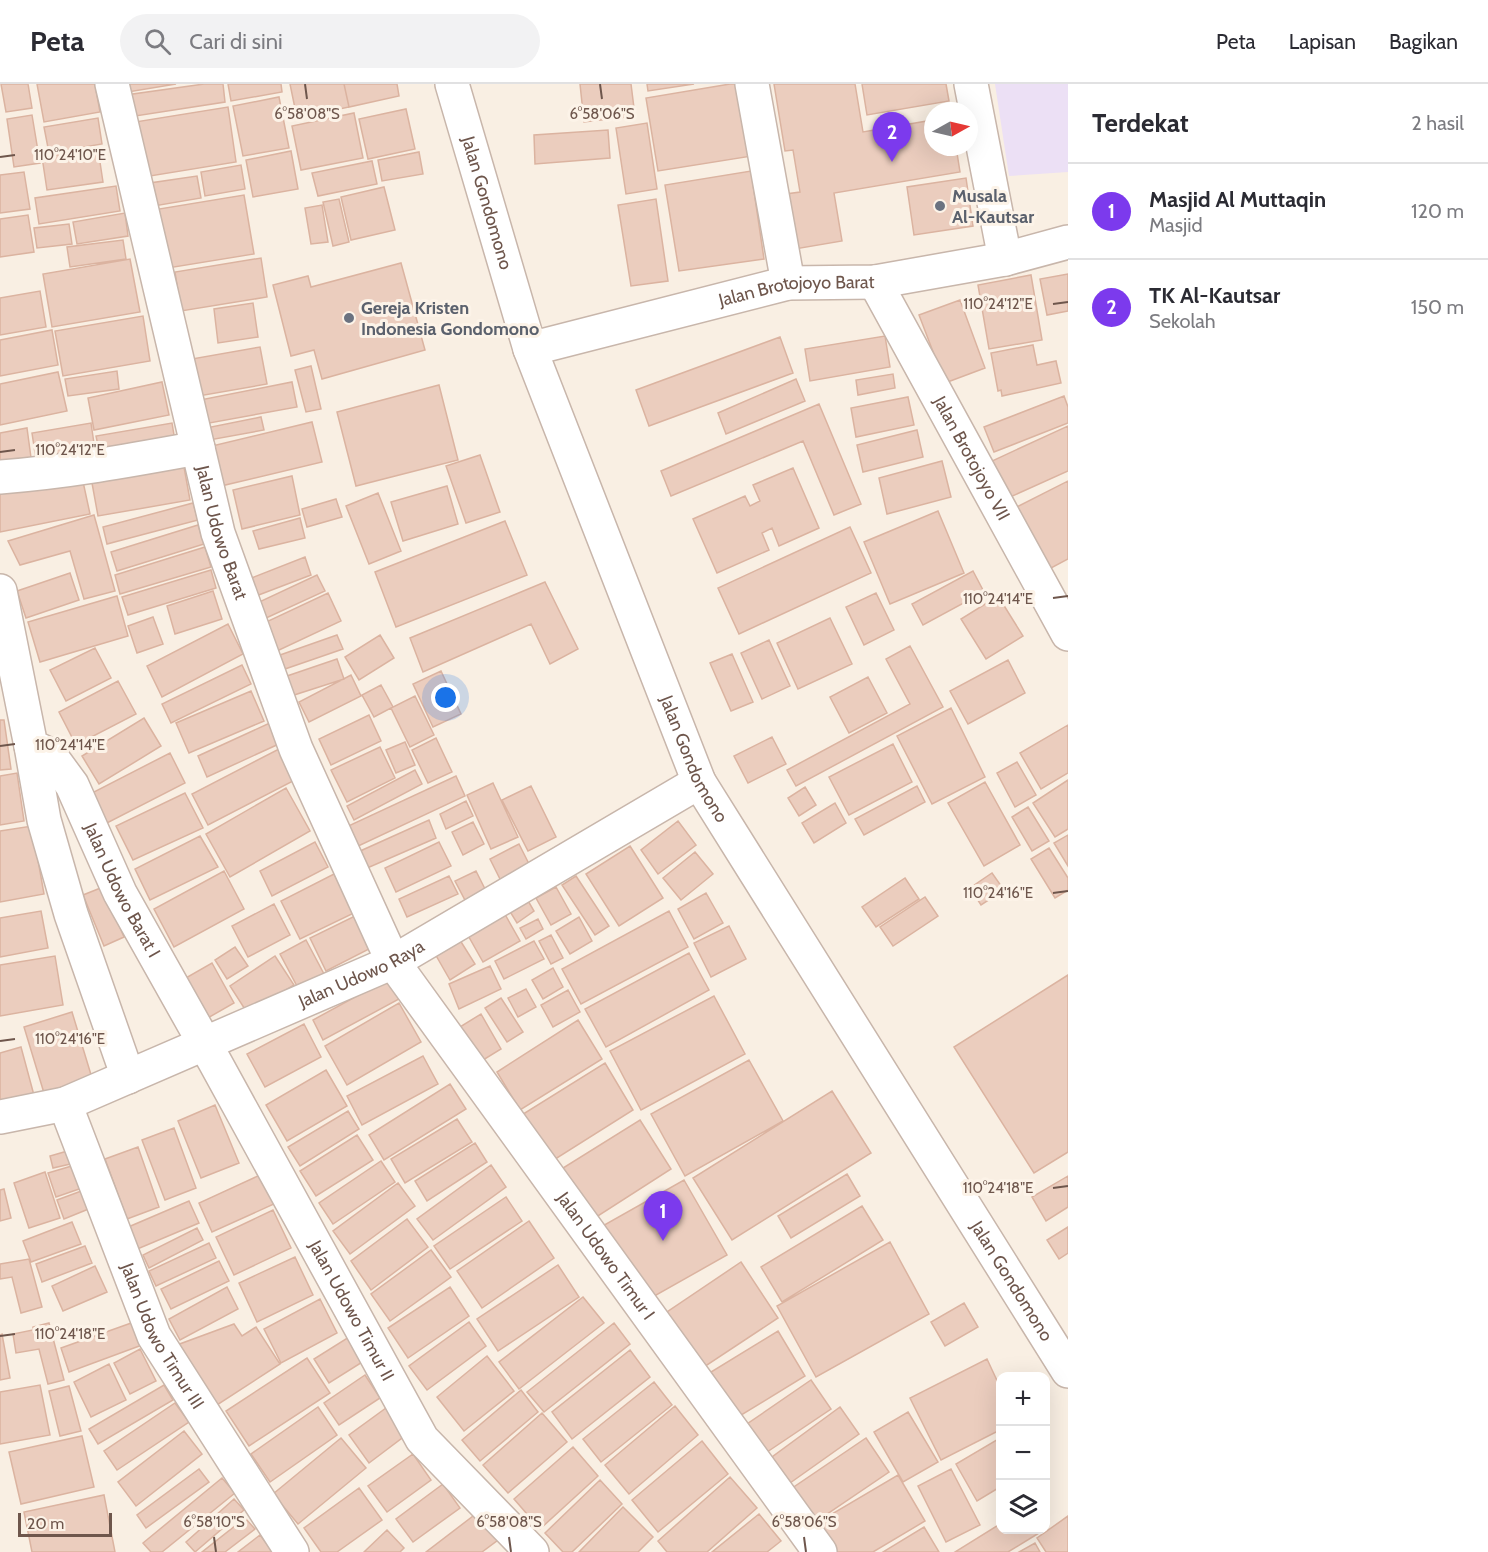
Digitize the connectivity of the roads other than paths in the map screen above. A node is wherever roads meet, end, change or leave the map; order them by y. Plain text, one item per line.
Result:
1 (112, 84) edge
2 (452, 84) edge
3 (752, 84) edge
4 (971, 84) edge
5 (1068, 242) edge
6 (1005, 259) junction
7 (875, 282) junction
8 (788, 283) junction
9 (530, 349) junction
10 (198, 448) junction
11 (0, 477) edge
12 (0, 591) edge
13 (1068, 634) edge
14 (32, 746) junction
15 (699, 782) junction
16 (393, 962) junction
17 (204, 1043) junction
18 (128, 1077) junction
19 (65, 1104) junction
20 (0, 1117) edge
21 (1068, 1371) edge
22 (292, 1552) edge
23 (532, 1552) edge
24 (820, 1552) edge

1 - 10 street, Jalan Udowo Barat
2 - 9 street, Jalan Gondomono
3 - 8 street
4 - 6 street
5 - 6 street, Jalan Brotojoyo Barat
6 - 7 street, Jalan Brotojoyo Barat
7 - 8 street, Jalan Brotojoyo Barat
7 - 13 street, Jalan Brotojoyo VII
8 - 9 street, Jalan Brotojoyo Barat
9 - 15 street, Jalan Gondomono
10 - 11 street
10 - 16 street, Jalan Udowo Barat
12 - 14 street
14 - 17 street, Jalan Udowo Barat I
14 - 18 street
15 - 16 street, Jalan Udowo Raya
15 - 21 street, Jalan Gondomono
16 - 17 street, Jalan Udowo Raya
16 - 24 street, Jalan Udowo Timur I
17 - 18 street, Jalan Udowo Raya
17 - 23 street, Jalan Udowo Timur II
18 - 19 street, Jalan Udowo Raya
19 - 20 street, Jalan Udowo Raya
19 - 22 street, Jalan Udowo Timur III

